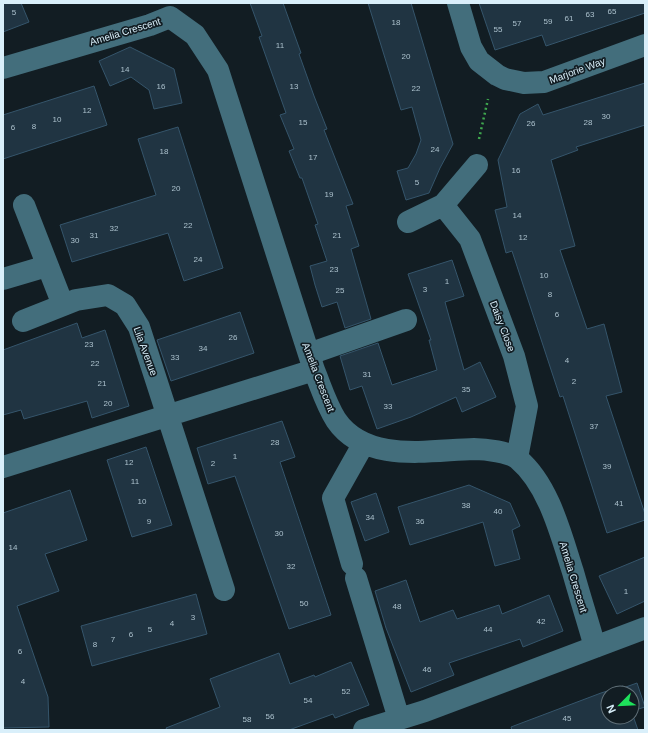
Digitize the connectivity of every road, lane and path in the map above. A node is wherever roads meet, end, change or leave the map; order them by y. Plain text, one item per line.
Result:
1 (458, 3) edge
2 (173, 10) edge
3 (645, 45) edge
4 (3, 68) edge
5 (497, 75) junction
6 (477, 165) joint
7 (24, 205) dead end
8 (443, 205) junction
9 (408, 222) dead end
10 (47, 266) junction
11 (3, 279) edge
12 (63, 305) junction
13 (406, 320) dead end
14 (23, 321) dead end
15 (312, 362) junction
16 (168, 415) junction
17 (364, 443) junction
18 (517, 458) junction
19 (3, 466) edge
20 (224, 590) dead end
21 (645, 628) edge
22 (596, 647) junction
23 (399, 719) junction
24 (364, 730) edge

1 - 5 street, Marjorie Way
2 - 4 street, Amelia Crescent
2 - 15 street, Amelia Crescent
3 - 5 street, Marjorie Way
5 - 6 path
6 - 8 street
7 - 10 street
8 - 9 street
8 - 18 street, Daisy Close
10 - 11 street
10 - 12 street
12 - 14 street, Lila Avenue
12 - 16 street, Lila Avenue
13 - 15 street
15 - 16 street
15 - 17 street, Amelia Crescent
16 - 19 street
16 - 20 street, Lila Avenue
17 - 18 street, Amelia Crescent
17 - 23 street
18 - 22 street, Amelia Crescent
21 - 22 street
22 - 23 street
23 - 24 street

